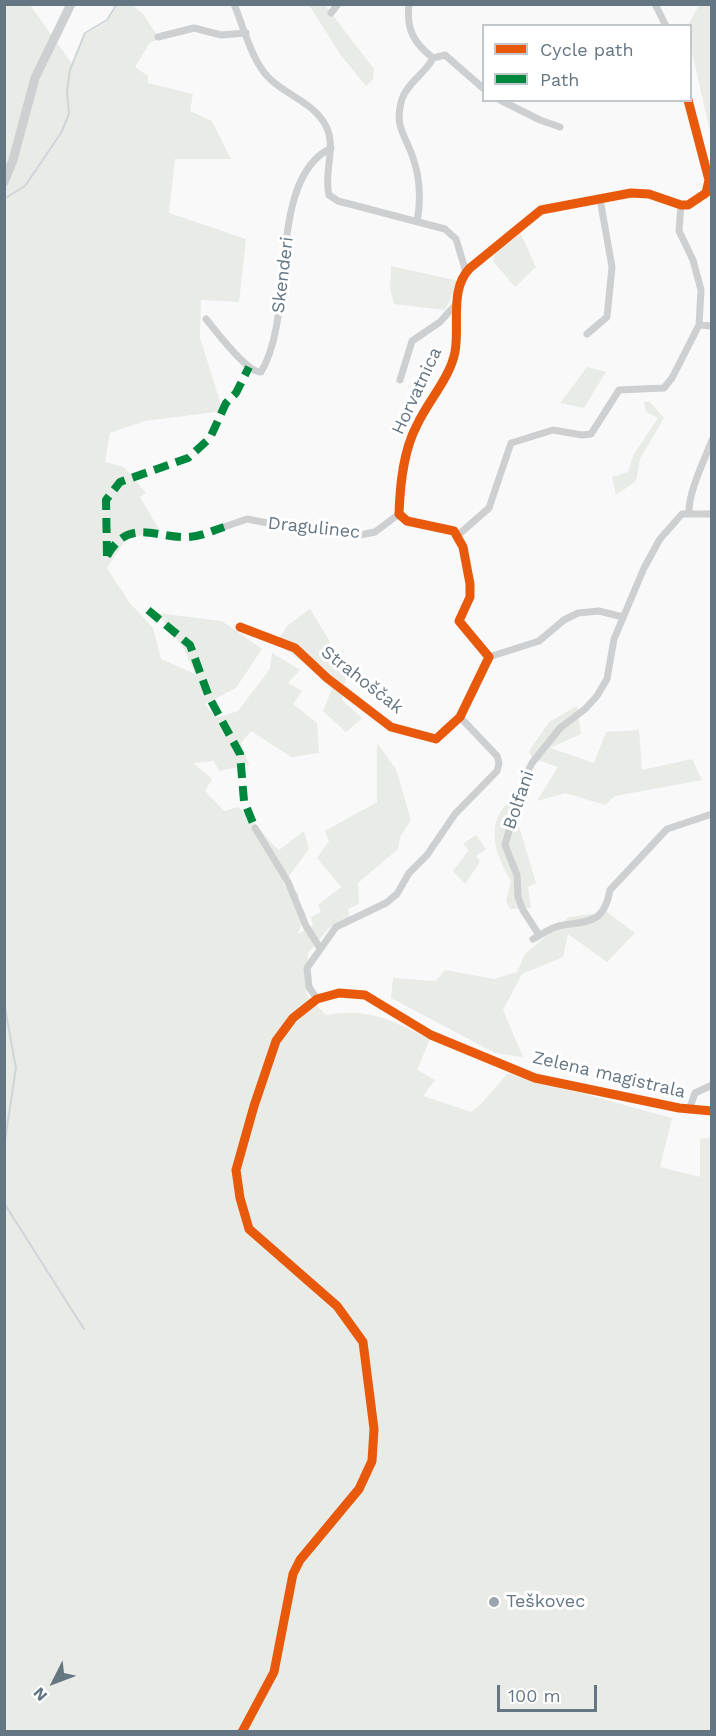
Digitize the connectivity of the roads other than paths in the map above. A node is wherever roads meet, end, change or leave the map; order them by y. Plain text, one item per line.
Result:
1 (71, 4) edge
2 (234, 4) edge
3 (338, 4) edge
4 (409, 4) edge
5 (655, 4) edge
6 (332, 13) dead end
7 (665, 24) edge
8 (246, 33) junction
9 (158, 37) dead end
10 (433, 58) junction
11 (482, 88) edge
12 (504, 102) edge
13 (689, 102) edge
14 (560, 127) dead end
15 (331, 148) junction
16 (4, 182) edge
17 (600, 199) junction
18 (681, 205) junction
19 (417, 221) junction
20 (466, 272) junction
21 (457, 303) junction
22 (206, 319) dead end
23 (699, 325) junction
24 (711, 327) edge
25 (587, 334) dead end
26 (400, 380) dead end
27 (711, 440) edge
28 (689, 513) junction
29 (399, 514) junction
30 (711, 514) edge
31 (224, 527) dead end
32 (457, 536) junction
33 (623, 617) junction
34 (240, 627) dead end
35 (489, 657) junction
36 (460, 717) junction
37 (711, 814) edge
38 (255, 828) dead end
39 (320, 948) junction
40 (317, 999) junction
41 (711, 1085) edge
42 (689, 1110) junction
43 (711, 1111) edge
44 (242, 1731) edge

1 - 16 street
2 - 8 street
3 - 6 street
4 - 10 street
5 - 7 street
8 - 9 street
8 - 15 street
10 - 11 street
10 - 19 street
12 - 14 street
13 - 18 street
15 - 19 street
15 - 22 street, Skenderi
17 - 18 street
17 - 20 street
17 - 25 street
18 - 23 street
19 - 20 street
20 - 21 street, Horvatnica
21 - 26 street, Horvatnica
21 - 29 street, Horvatnica
23 - 24 street
23 - 32 street
27 - 28 street
28 - 30 street
28 - 33 street, Bolfani
29 - 31 street, Dragulinec
29 - 32 street
32 - 35 street
33 - 35 street
33 - 37 street, Bolfani
34 - 36 street, Strahoščak
35 - 36 street
36 - 39 street
38 - 39 street
39 - 40 street
40 - 42 street, Zelena magistrala
40 - 44 street, Zelena magistrala
41 - 42 street
42 - 43 street, Zelena magistrala

